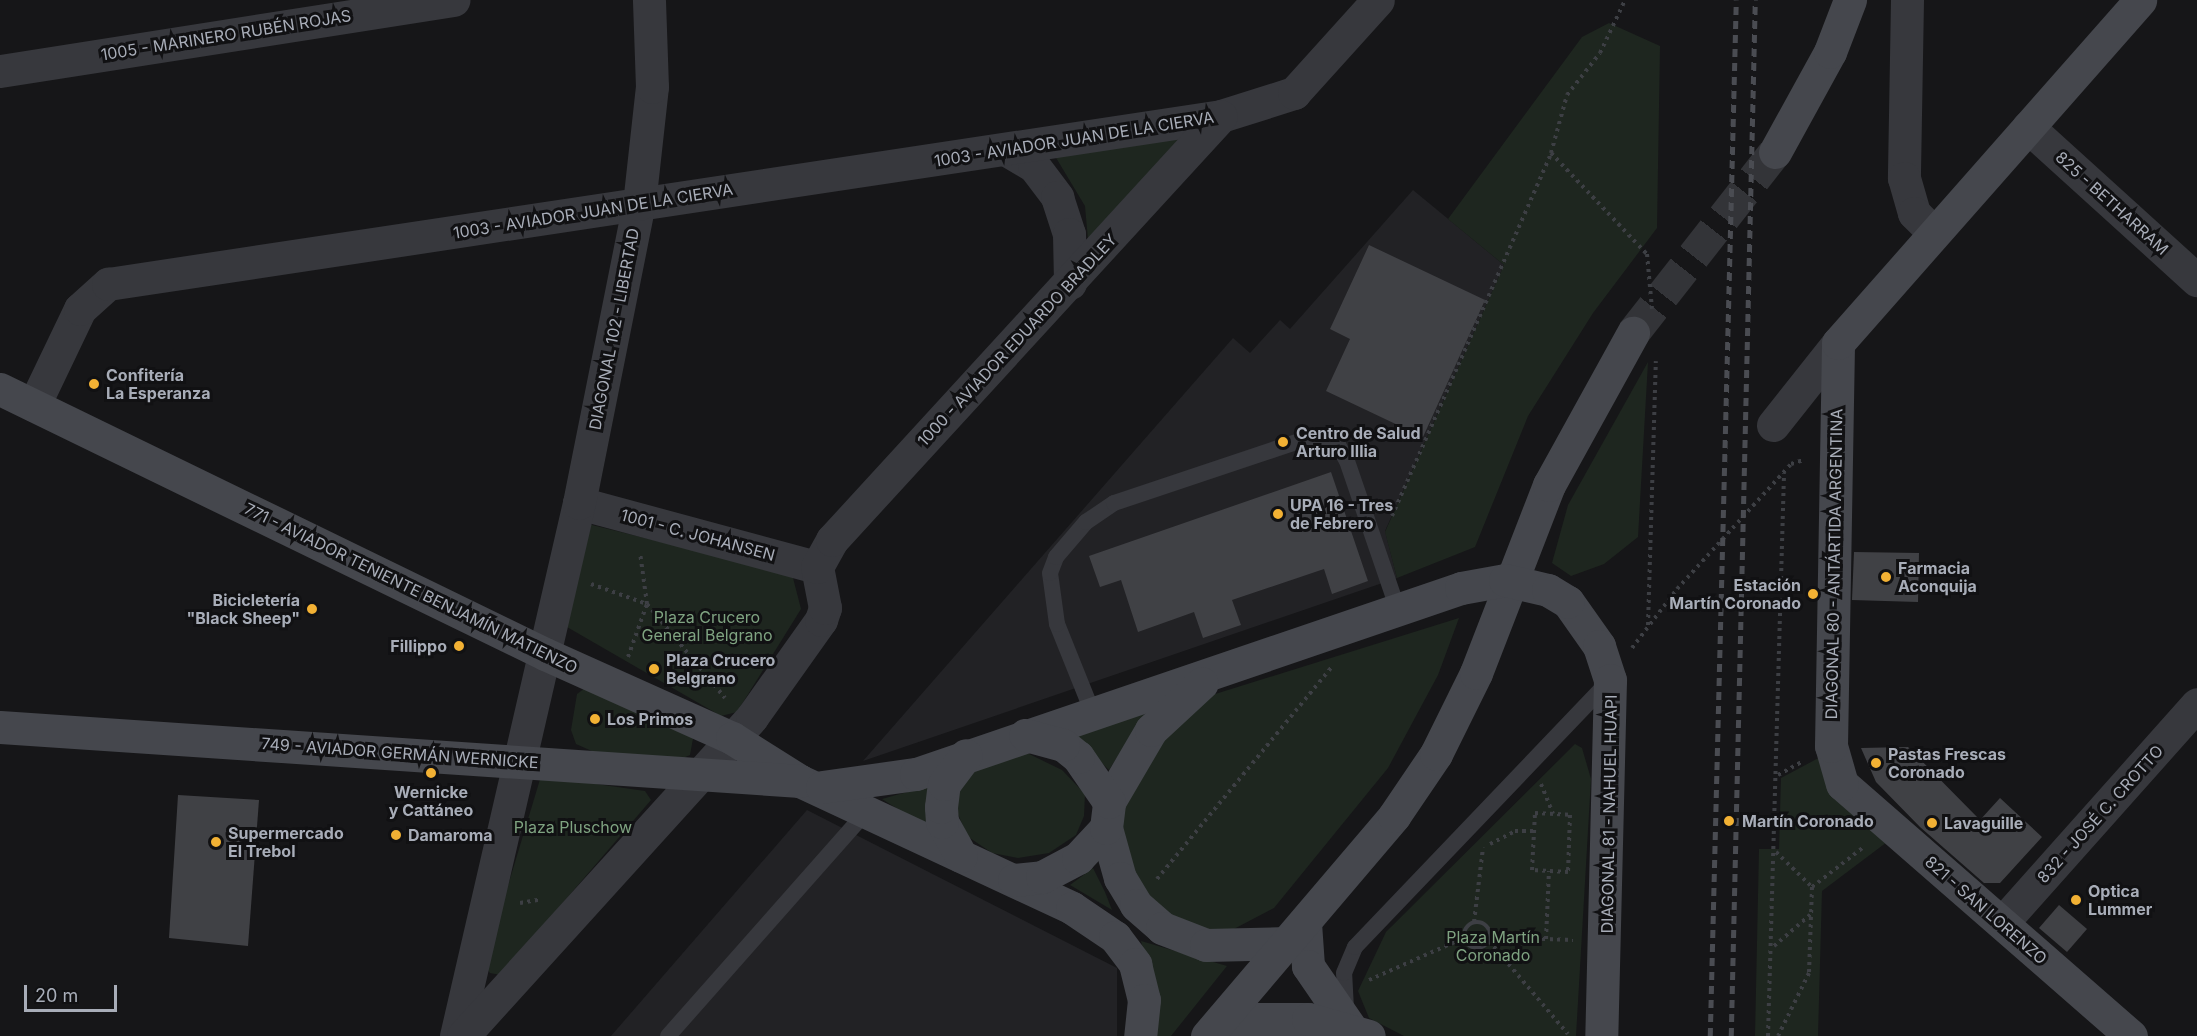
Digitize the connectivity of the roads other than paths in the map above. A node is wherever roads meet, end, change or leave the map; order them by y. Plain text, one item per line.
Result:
1 (453, 0) edge
2 (649, 0) edge
3 (1378, 0) edge
4 (1850, 0) edge
5 (1907, 0) edge
6 (2140, 0) edge
7 (0, 71) edge
8 (1221, 116) junction
9 (2028, 127) junction
10 (1007, 150) junction
11 (1775, 152) tunnel mouth
12 (639, 204) junction
13 (1932, 231) junction
14 (2197, 280) edge
15 (1070, 284) junction
16 (1633, 333) tunnel mouth
17 (1838, 343) junction
18 (0, 389) edge
19 (34, 405) junction
20 (1773, 425) dead end
21 (579, 503) junction
22 (817, 567) junction
23 (1397, 607) junction
24 (545, 654) junction
25 (1227, 665) junction
26 (1610, 680) junction
27 (2197, 704) edge
28 (1092, 711) junction
29 (0, 728) edge
30 (742, 728) junction
31 (1025, 735) junction
32 (966, 755) junction
33 (522, 761) junction
34 (695, 775) junction
35 (810, 784) junction
36 (1842, 784) joint
37 (868, 810) junction
38 (1108, 815) junction
39 (961, 856) junction
40 (1014, 880) junction
41 (2002, 923) junction
42 (1296, 933) junction
43 (1214, 1028) edge
44 (1360, 1032) edge
45 (456, 1036) edge
46 (463, 1036) edge
47 (668, 1036) edge
48 (1140, 1036) edge
49 (1601, 1036) edge
50 (2131, 1036) edge

1 - 7 street, 1005 - MARINERO RUBÉN ROJAS
2 - 12 street, DIAGONAL 102 - LIBERTAD
3 - 8 street
4 - 11 street
5 - 13 street
6 - 9 street
8 - 10 street, 1003 - AVIADOR JUAN DE LA CIERVA
8 - 15 street, 1000 - AVIADOR EDUARDO BRADLEY
9 - 13 street
9 - 14 street, 825 - BETHARRAM
10 - 12 street, 1003 - AVIADOR JUAN DE LA CIERVA
10 - 15 street
12 - 19 street, 1003 - AVIADOR JUAN DE LA CIERVA
12 - 21 street, DIAGONAL 102 - LIBERTAD
13 - 17 street
15 - 22 street, 1000 - AVIADOR EDUARDO BRADLEY
16 - 42 street
17 - 20 street
17 - 36 street, DIAGONAL 80 - ANTÁRTIDA ARGENTINA
18 - 19 street, 771 - AVIADOR TENIENTE BENJAMÍN MATIENZO
19 - 24 street, 771 - AVIADOR TENIENTE BENJAMÍN MATIENZO
21 - 22 street, 1001 - C. JOHANSEN
21 - 24 street, DIAGONAL 102 - LIBERTAD
22 - 30 street
23 - 25 street, DIAGONAL 81 - NAHUEL HUAPI
23 - 26 street, DIAGONAL 81 - NAHUEL HUAPI, bridge
23 - 28 lane
24 - 30 street, 771 - AVIADOR TENIENTE BENJAMÍN MATIENZO
24 - 33 street, DIAGONAL 102 - LIBERTAD
25 - 28 street, DIAGONAL 81 - NAHUEL HUAPI
25 - 38 street, DIAGONAL 81 - NAHUEL HUAPI
26 - 44 lane
26 - 49 street, DIAGONAL 81 - NAHUEL HUAPI
27 - 41 street, 832 - JOSÉ C. CROTTO
28 - 31 street, DIAGONAL 81 - NAHUEL HUAPI
29 - 33 street, 749 - AVIADOR GERMÁN WERNICKE
30 - 34 street
30 - 35 street, 771 - AVIADOR TENIENTE BENJAMÍN MATIENZO
31 - 32 street
31 - 38 street
32 - 35 street
32 - 39 street
33 - 34 street, 749 - AVIADOR GERMÁN WERNICKE
33 - 45 street, DIAGONAL 102 - LIBERTAD
34 - 35 street, 749 - AVIADOR GERMÁN WERNICKE
34 - 46 street
35 - 37 street, 771 - AVIADOR TENIENTE BENJAMÍN MATIENZO
36 - 41 street, 821 - SAN LORENZO
37 - 39 street, 771 - AVIADOR TENIENTE BENJAMÍN MATIENZO
37 - 47 lane
38 - 40 street
38 - 42 street
39 - 40 street
40 - 48 street
41 - 50 street, 821 - SAN LORENZO
42 - 43 street
42 - 44 street
43 - 44 street

